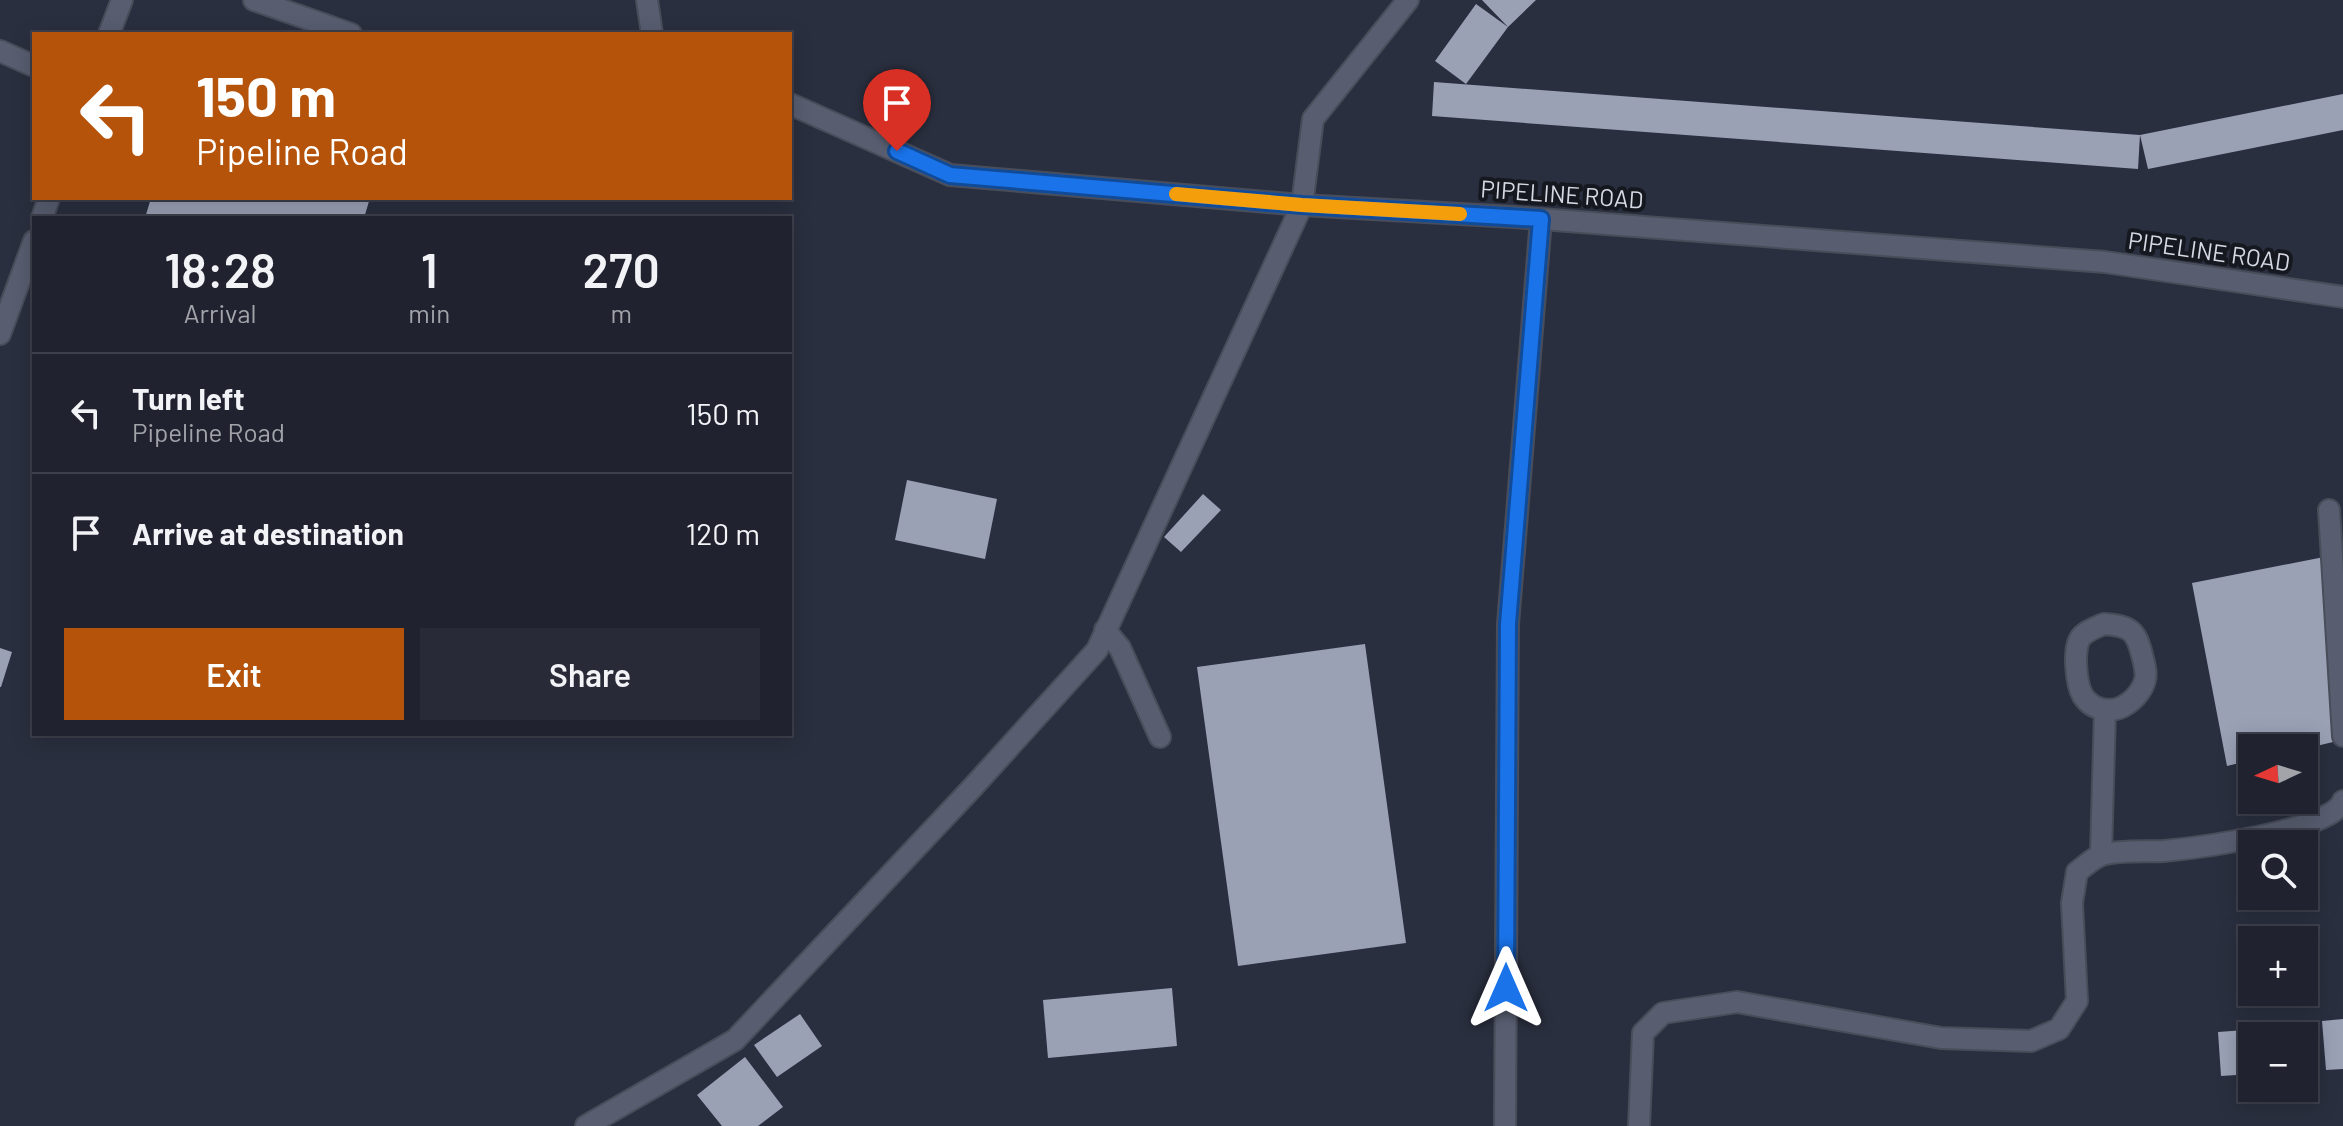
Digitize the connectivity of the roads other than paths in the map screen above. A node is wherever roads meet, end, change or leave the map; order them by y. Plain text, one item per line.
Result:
1 (122, 0) edge
2 (254, 0) edge
3 (647, 0) edge
4 (1408, 0) edge
5 (110, 32) edge
6 (345, 32) edge
7 (652, 32) edge
8 (0, 51) edge
9 (32, 65) edge
10 (792, 105) edge
11 (1302, 205) junction
12 (1541, 219) junction
13 (32, 246) edge
14 (2343, 297) edge
15 (0, 334) edge
16 (2329, 510) dead end
17 (1105, 630) junction
18 (2105, 710) dead end
19 (2343, 736) edge
20 (1160, 737) dead end
21 (2343, 801) edge
22 (2101, 855) junction
23 (586, 1126) edge
24 (1505, 1126) edge
25 (1639, 1126) edge

1 - 5 street
2 - 6 street
3 - 7 street
4 - 11 street
8 - 9 street
10 - 11 street, PIPELINE ROAD
11 - 12 street, PIPELINE ROAD
11 - 17 street
12 - 14 street, PIPELINE ROAD
12 - 24 street
13 - 15 street
16 - 19 street
17 - 20 street
17 - 23 street
18 - 22 street
21 - 22 street
22 - 25 street

